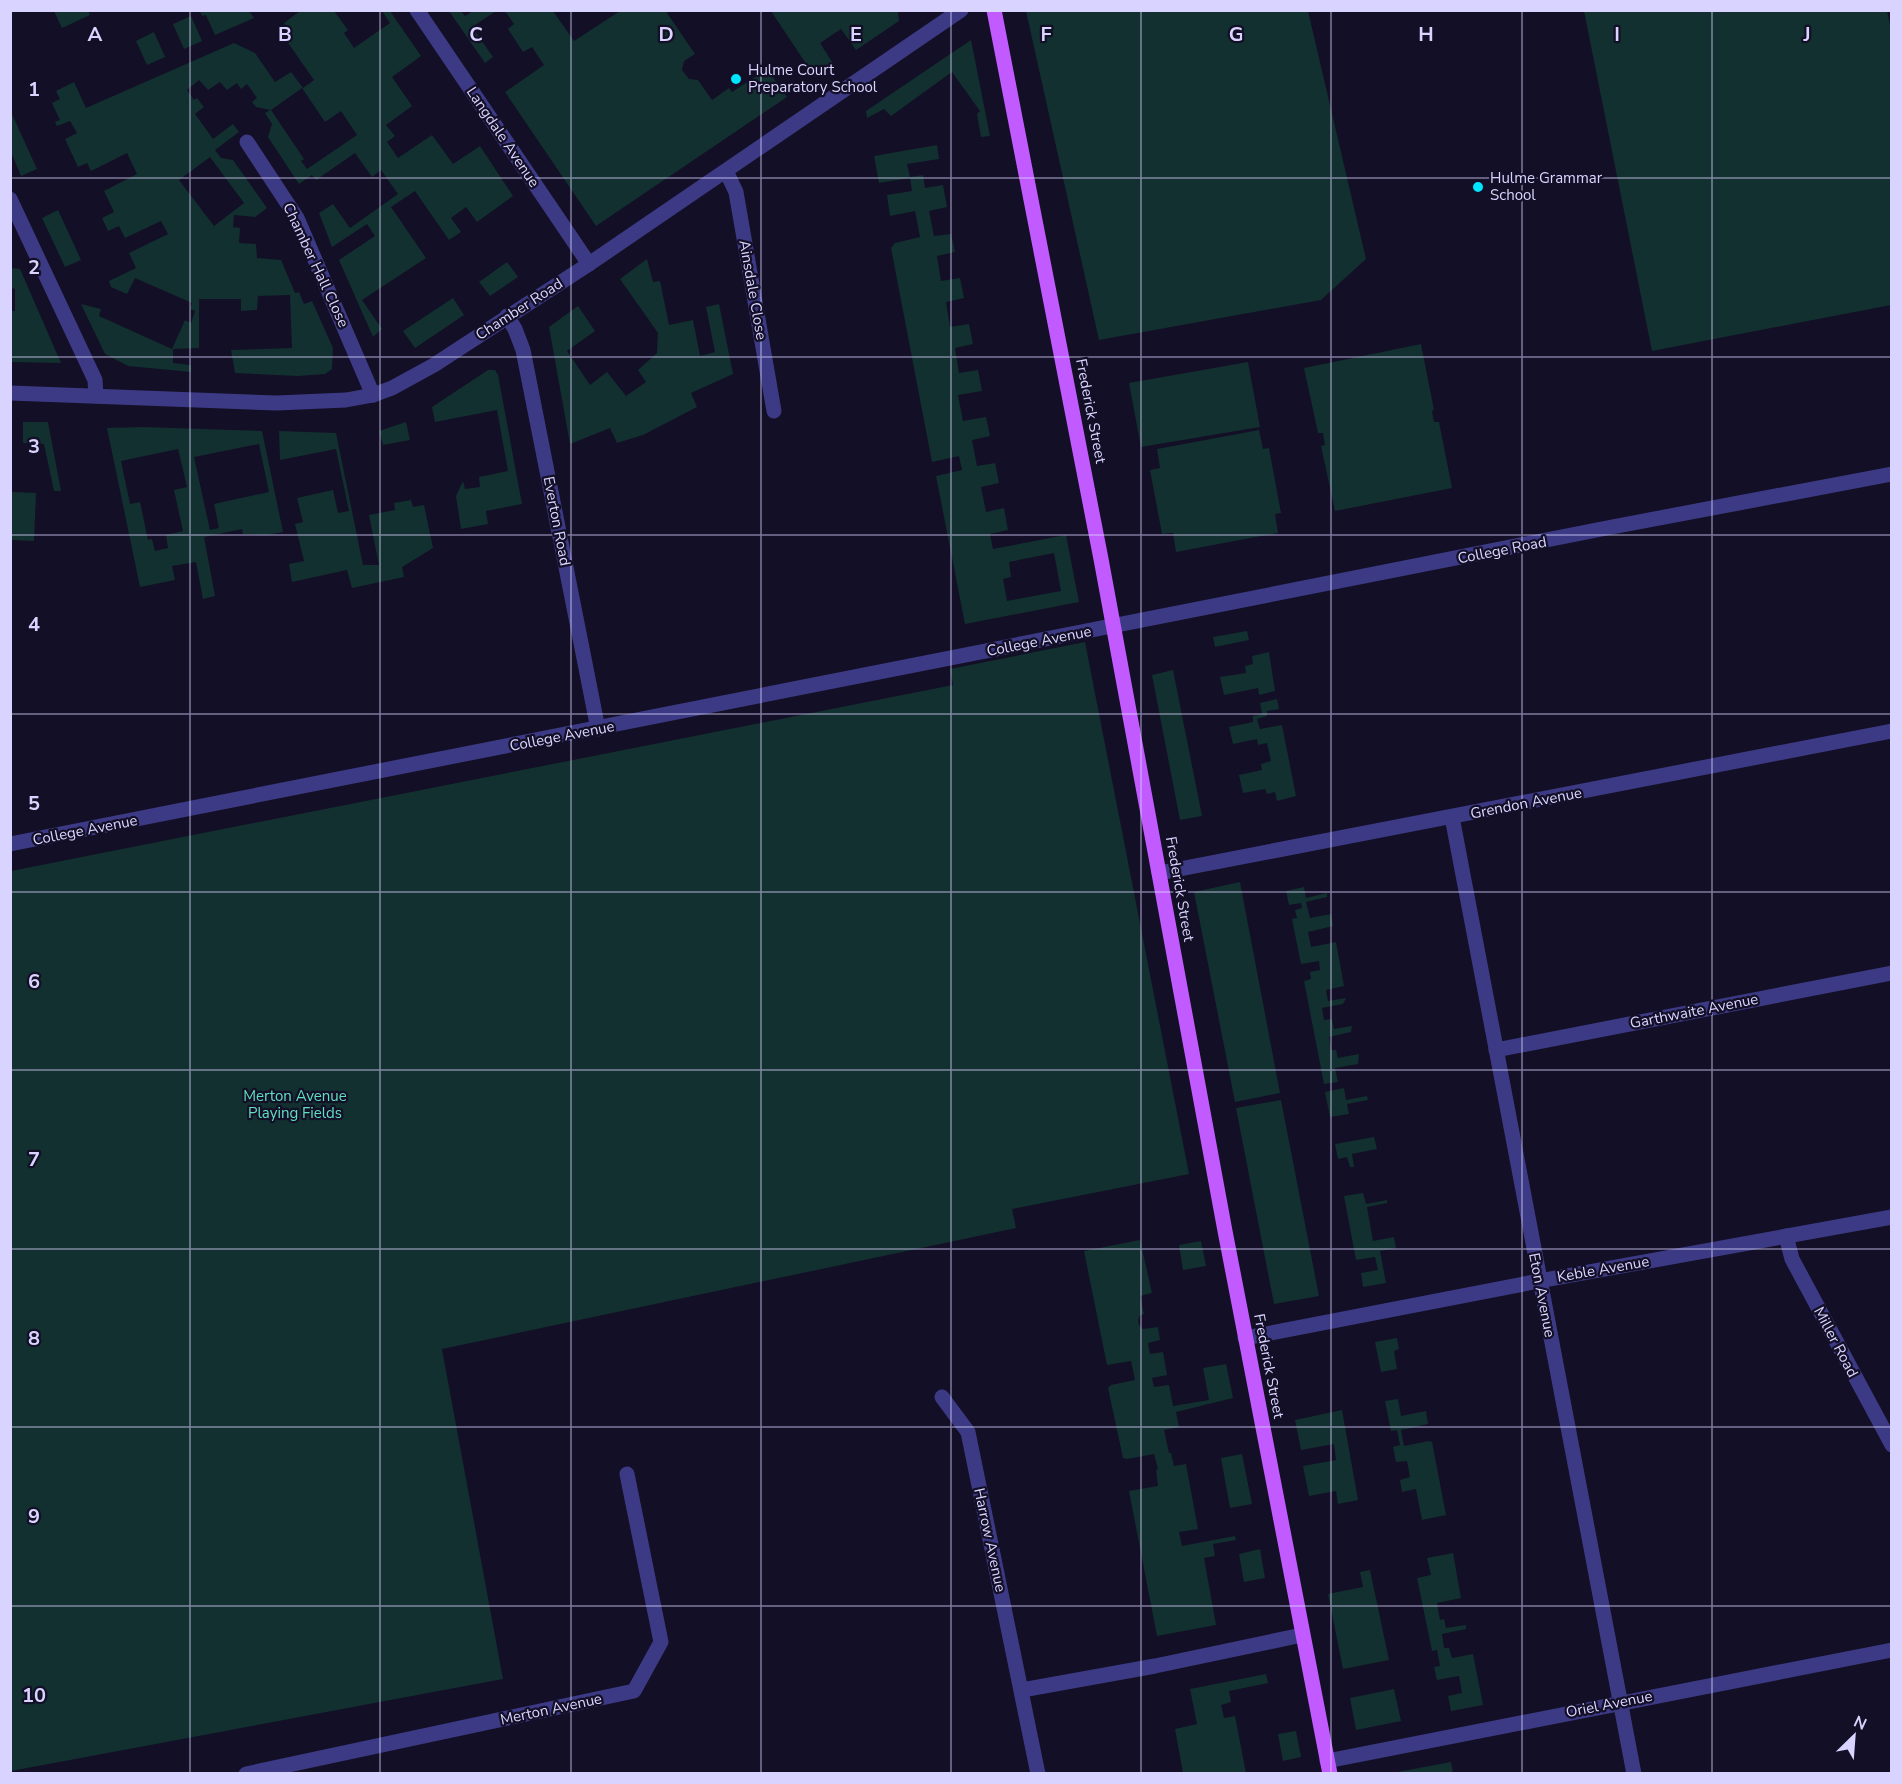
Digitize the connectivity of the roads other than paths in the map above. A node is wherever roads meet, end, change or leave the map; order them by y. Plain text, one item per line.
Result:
1 (417, 10) edge
2 (961, 10) edge
3 (994, 10) edge
4 (247, 142) dead end
5 (726, 171) junction
6 (10, 199) edge
7 (589, 264) junction
8 (507, 316) junction
9 (10, 393) edge
10 (373, 395) junction
11 (96, 396) junction
12 (774, 411) dead end
13 (1892, 474) edge
14 (1113, 626) junction
15 (598, 729) junction
16 (1892, 731) edge
17 (1452, 817) junction
18 (10, 844) edge
19 (1159, 873) junction
20 (1892, 973) edge
21 (1496, 1050) junction
22 (1892, 1217) edge
23 (1786, 1236) junction
24 (1539, 1281) junction
25 (1245, 1338) junction
26 (942, 1397) dead end
27 (1892, 1445) edge
28 (627, 1474) dead end
29 (1302, 1635) junction
30 (1892, 1650) edge
31 (1022, 1690) junction
32 (1619, 1702) junction
33 (1328, 1767) edge
34 (246, 1773) edge
35 (1038, 1773) edge
36 (1634, 1773) edge

1 - 7 street, Langdale Avenue
2 - 5 street, Chamber Road
3 - 14 main road, Frederick Street
4 - 10 street, Chamber Hall Close
5 - 7 street, Chamber Road
5 - 12 street, Ainsdale Close
6 - 11 street
7 - 8 street, Chamber Road
8 - 10 street, Chamber Road
8 - 15 street, Everton Road
9 - 11 street, Chamber Road
10 - 11 street, Chamber Road
13 - 14 street, College Road
14 - 15 street, College Avenue
14 - 19 main road, Frederick Street
15 - 18 street, College Avenue
16 - 17 street, Grendon Avenue
17 - 19 street, Grendon Avenue
17 - 21 street, Eton Avenue
19 - 25 main road, Frederick Street
20 - 21 street, Garthwaite Avenue
21 - 24 street, Eton Avenue
22 - 23 street, Keble Avenue
23 - 24 street, Keble Avenue
23 - 27 street, Miller Road
24 - 25 street, Keble Avenue
24 - 32 street, Eton Avenue
25 - 29 main road, Frederick Street
26 - 31 street, Harrow Avenue
28 - 34 street, Merton Avenue
29 - 31 street
29 - 33 main road, Frederick Street
30 - 32 street, Oriel Avenue
31 - 35 street, Harrow Avenue
32 - 33 street, Oriel Avenue
32 - 36 street, Eton Avenue

